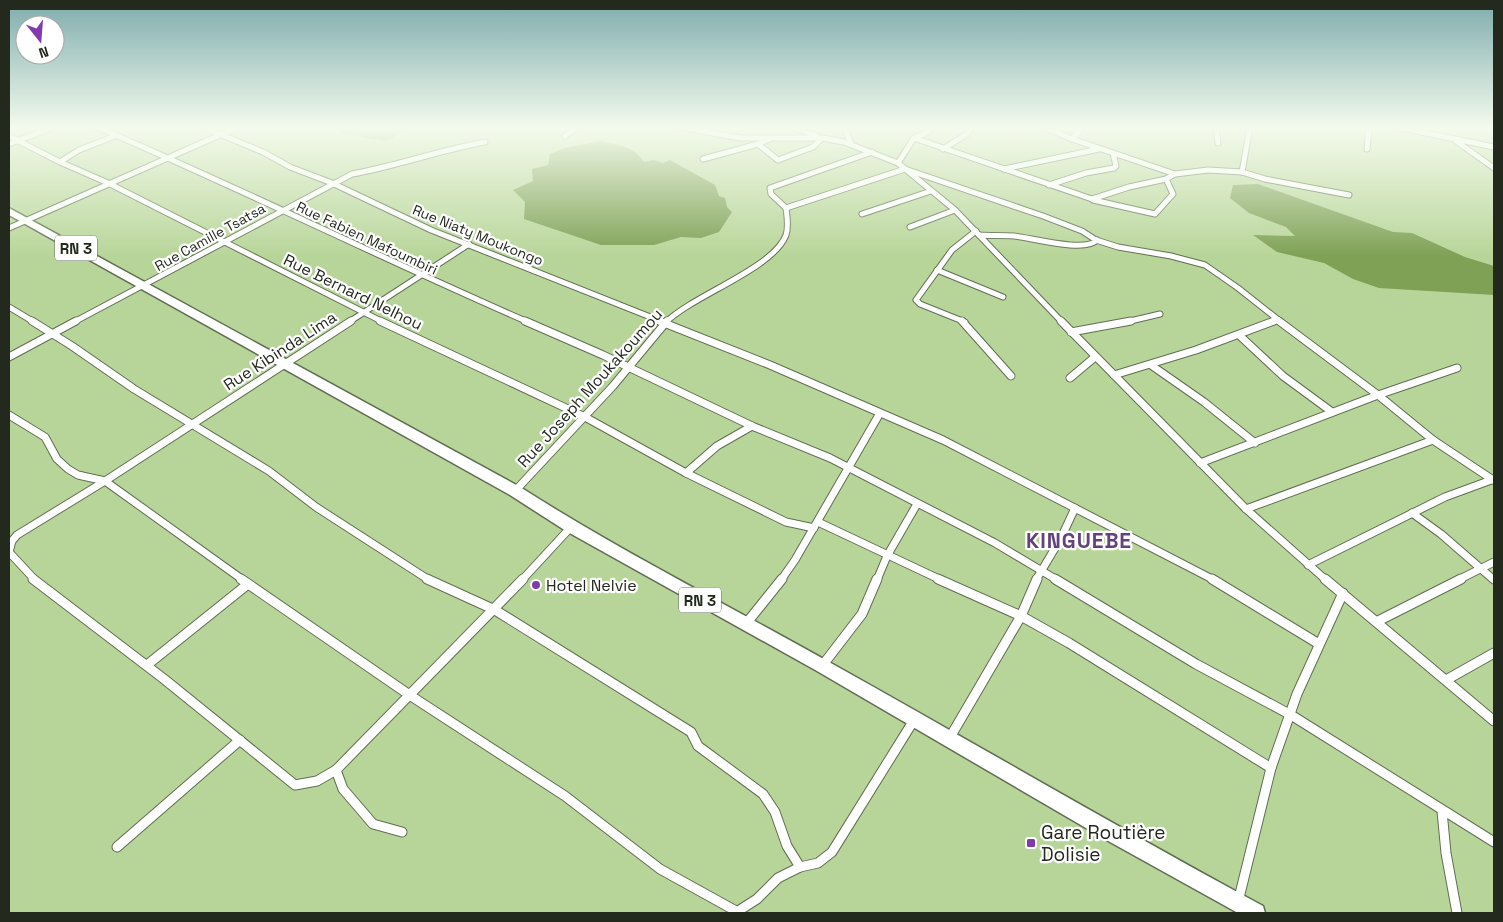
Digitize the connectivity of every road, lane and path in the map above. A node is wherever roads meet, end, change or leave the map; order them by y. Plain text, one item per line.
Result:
1 (78, 170) edge
2 (139, 170) edge
3 (194, 170) edge
4 (298, 170) edge
5 (375, 170) edge
6 (821, 170) edge
7 (902, 170) edge
8 (906, 170) edge
9 (908, 170) edge
10 (1006, 170) edge
11 (1103, 170) edge
12 (1163, 170) edge
13 (1208, 170) edge
14 (1208, 170) edge
15 (1242, 172) joint
16 (1175, 174) junction
17 (1166, 179) junction
18 (332, 183) junction
19 (108, 184) junction
20 (1048, 185) junction
21 (931, 191) junction
22 (1349, 195) dead end
23 (1092, 199) junction
24 (786, 208) junction
25 (954, 210) junction
26 (9, 211) edge
27 (281, 211) junction
28 (862, 214) dead end
29 (26, 220) junction
30 (910, 227) dead end
31 (9, 228) edge
32 (978, 233) junction
33 (1096, 240) junction
34 (222, 243) junction
35 (469, 244) junction
36 (938, 270) junction
37 (422, 276) junction
38 (144, 286) junction
39 (1003, 297) dead end
40 (9, 307) edge
41 (363, 314) junction
42 (1160, 314) dead end
43 (1276, 320) junction
44 (663, 323) junction
45 (1071, 332) junction
46 (52, 334) junction
47 (1239, 335) junction
48 (9, 357) edge
49 (1095, 357) junction
50 (284, 364) junction
51 (1151, 365) junction
52 (628, 368) junction
53 (1457, 368) dead end
54 (1114, 375) junction
55 (1010, 376) dead end
56 (1070, 378) dead end
57 (1378, 395) junction
58 (1332, 412) junction
59 (880, 413) junction
60 (9, 415) edge
61 (585, 417) junction
62 (192, 426) junction
63 (752, 426) junction
64 (1433, 440) junction
65 (1255, 443) junction
66 (1200, 463) junction
67 (848, 468) junction
68 (686, 472) junction
69 (1494, 479) edge
70 (106, 481) junction
71 (515, 491) junction
72 (917, 504) junction
73 (1075, 508) junction
74 (1246, 509) junction
75 (1412, 513) junction
76 (816, 525) junction
77 (571, 527) junction
78 (887, 556) junction
79 (1494, 562) edge
80 (1308, 565) junction
81 (1480, 568) junction
82 (1040, 572) junction
83 (1494, 580) edge
84 (248, 584) junction
85 (1343, 593) junction
86 (494, 610) junction
87 (1021, 616) junction
88 (1378, 621) junction
89 (745, 625) junction
90 (1319, 644) junction
91 (1494, 653) edge
92 (147, 665) junction
93 (822, 666) junction
94 (1446, 680) junction
95 (411, 696) junction
96 (1291, 715) junction
97 (914, 720) junction
98 (1494, 721) edge
99 (949, 739) junction
100 (240, 740) junction
101 (1270, 768) junction
102 (336, 770) junction
103 (1442, 811) junction
104 (402, 832) dead end
105 (1494, 842) edge
106 (117, 847) dead end
107 (800, 867) junction
108 (1238, 902) junction
109 (735, 912) edge
110 (1256, 913) edge
111 (1457, 913) edge

1 - 19 street, Rue Bernard Nelhou
2 - 19 street
3 - 27 street, Rue Fabien Mafoumbiri
4 - 18 street, Rue Niaty Moukongo
5 - 18 street, Rue Camille Tsatsa
6 - 24 street
7 - 24 street
8 - 21 street
9 - 33 street
10 - 20 street
11 - 20 street
12 - 16 street
13 - 16 street
14 - 15 street
15 - 22 street
16 - 17 street
17 - 23 street
17 - 23 street
18 - 27 street, Rue Camille Tsatsa
18 - 35 street, Rue Niaty Moukongo
19 - 29 street
19 - 34 street, Rue Bernard Nelhou
20 - 23 street
21 - 25 street
21 - 28 street
24 - 44 street, Rue Joseph Moukakoumou
25 - 30 street
25 - 32 street
26 - 29 highway, RN 3
27 - 34 street, Rue Camille Tsatsa
27 - 37 street, Rue Fabien Mafoumbiri
29 - 31 street
29 - 38 highway, RN 3
32 - 33 street
32 - 36 street
32 - 45 street
33 - 43 street
34 - 38 street, Rue Camille Tsatsa
34 - 41 street, Rue Bernard Nelhou
35 - 37 street, Rue Kibinda Lima
35 - 44 street, Rue Niaty Moukongo
36 - 39 street
36 - 55 street
37 - 41 street, Rue Kibinda Lima
37 - 52 street, Rue Fabien Mafoumbiri
38 - 46 street, Rue Camille Tsatsa
38 - 50 highway, RN 3
40 - 46 street
41 - 50 street, Rue Kibinda Lima
41 - 61 street, Rue Bernard Nelhou
42 - 45 street
43 - 47 street
43 - 57 street
44 - 52 street, Rue Joseph Moukakoumou
44 - 59 street, Rue Niaty Moukongo
45 - 49 street
46 - 48 street, Rue Camille Tsatsa
46 - 62 street
47 - 51 street
47 - 58 street
49 - 54 street
49 - 56 street
50 - 62 street, Rue Kibinda Lima
50 - 71 highway, RN 3
51 - 54 street
51 - 65 street
52 - 61 street, Rue Joseph Moukakoumou
52 - 63 street, Rue Fabien Mafoumbiri
53 - 57 street
54 - 66 street
57 - 58 street
57 - 64 street
58 - 65 street
59 - 67 street
59 - 73 street, Rue Niaty Moukongo
60 - 70 street
61 - 68 street, Rue Bernard Nelhou
61 - 71 street, Rue Joseph Moukakoumou
62 - 70 street, Rue Kibinda Lima
62 - 86 street
63 - 67 street, Rue Fabien Mafoumbiri
63 - 68 street
64 - 69 street
64 - 74 street
65 - 66 street
66 - 74 street
67 - 72 street, Rue Fabien Mafoumbiri
67 - 76 street
68 - 76 street, Rue Bernard Nelhou
69 - 75 street
70 - 84 street
70 - 92 street, Rue Kibinda Lima
71 - 77 highway, RN 3
72 - 78 street
72 - 82 street, Rue Fabien Mafoumbiri
73 - 82 street
73 - 90 street, Rue Niaty Moukongo
74 - 80 street
75 - 80 street
75 - 81 street
76 - 78 street, Rue Bernard Nelhou
76 - 89 street
77 - 86 street
77 - 89 highway, RN 3
78 - 87 street, Rue Bernard Nelhou
78 - 93 street
79 - 81 street
80 - 85 street
81 - 83 street
81 - 88 street
82 - 87 street
82 - 96 street, Rue Fabien Mafoumbiri
84 - 92 street
84 - 95 street
85 - 88 street
85 - 90 street
86 - 95 street
86 - 107 street
87 - 99 street
87 - 101 street, Rue Bernard Nelhou
88 - 94 street
89 - 93 highway, RN 3
90 - 96 street
91 - 94 street
92 - 100 street
93 - 97 highway, RN 3
94 - 98 street
95 - 102 street
95 - 109 street
96 - 101 street
96 - 103 street, Rue Fabien Mafoumbiri
97 - 99 highway, RN 3
97 - 107 street
99 - 108 highway, RN 3
100 - 102 street
100 - 106 street
101 - 108 street
102 - 104 street
103 - 105 street, Rue Fabien Mafoumbiri
103 - 111 street
107 - 109 street
108 - 110 highway, RN 3

